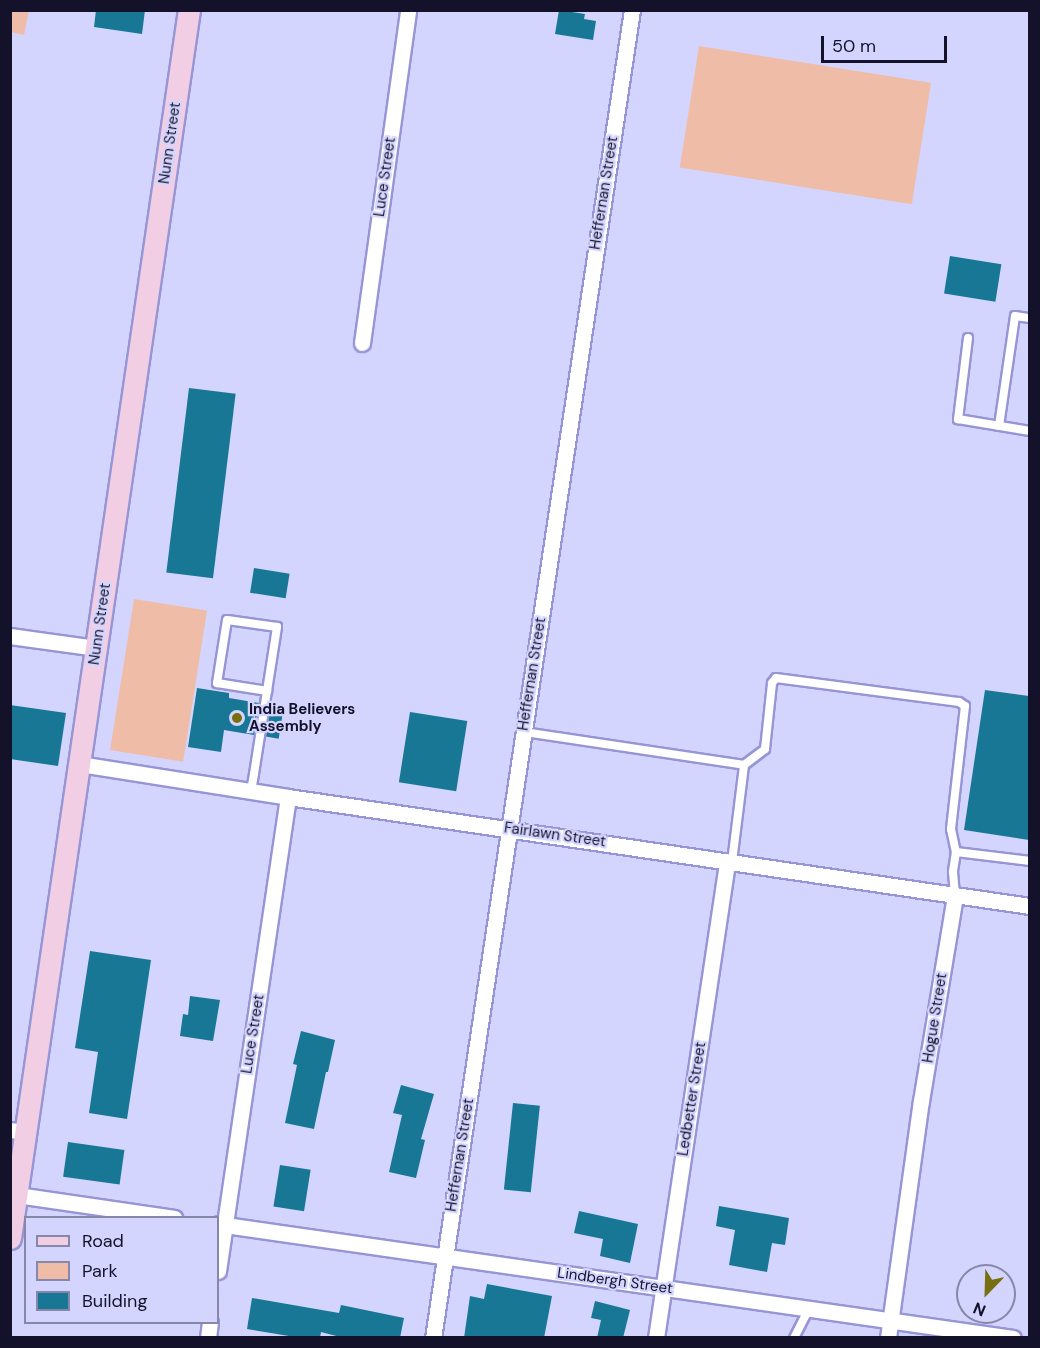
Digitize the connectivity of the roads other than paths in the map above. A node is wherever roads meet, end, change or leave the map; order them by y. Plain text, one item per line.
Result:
1 (189, 10) edge
2 (408, 10) edge
3 (632, 10) edge
4 (1029, 318) edge
5 (968, 338) dead end
6 (362, 343) dead end
7 (999, 426) junction
8 (1029, 431) edge
9 (10, 636) edge
10 (97, 648) junction
11 (267, 691) junction
12 (524, 732) junction
13 (80, 764) junction
14 (744, 765) junction
15 (251, 791) junction
16 (288, 797) junction
17 (509, 828) junction
18 (956, 852) junction
19 (730, 861) junction
20 (1029, 861) edge
21 (955, 895) junction
22 (1029, 906) edge
23 (18, 1131) edge
24 (17, 1195) junction
25 (160, 1216) edge
26 (221, 1224) edge
27 (10, 1238) edge
28 (219, 1255) edge
29 (445, 1255) junction
30 (663, 1288) junction
31 (809, 1309) junction
32 (890, 1321) junction
33 (433, 1338) edge
34 (656, 1338) edge
35 (794, 1338) edge
36 (888, 1338) edge
37 (1014, 1338) edge

1 - 10 street, Nunn Street
2 - 6 street, Luce Street
3 - 12 street, Heffernan Street
4 - 7 lane
5 - 7 lane
7 - 8 lane
9 - 10 street
10 - 13 street, Nunn Street
11 - 11 lane
11 - 15 lane
12 - 14 lane
12 - 17 street, Heffernan Street
13 - 15 street, Fairlawn Street
13 - 23 street, Nunn Street
14 - 18 lane, Hogue Street
14 - 19 lane
15 - 16 street, Fairlawn Street
16 - 17 street, Fairlawn Street
16 - 26 street, Luce Street
17 - 19 street, Fairlawn Street
17 - 29 street, Heffernan Street
18 - 20 lane
18 - 21 lane, Hogue Street
19 - 21 street, Fairlawn Street
19 - 30 street, Ledbetter Street
21 - 22 street, Fairlawn Street
21 - 32 street, Hogue Street
23 - 24 street, Nunn Street
24 - 25 street
24 - 27 street, Nunn Street
26 - 28 street, Luce Street
26 - 29 street, Lindbergh Street
29 - 30 street, Lindbergh Street
29 - 33 street, Heffernan Street
30 - 31 street, Lindbergh Street
30 - 34 street, Ledbetter Street
31 - 32 street, Lindbergh Street
31 - 35 lane
32 - 36 street, Hogue Street
32 - 37 street, Lindbergh Street

